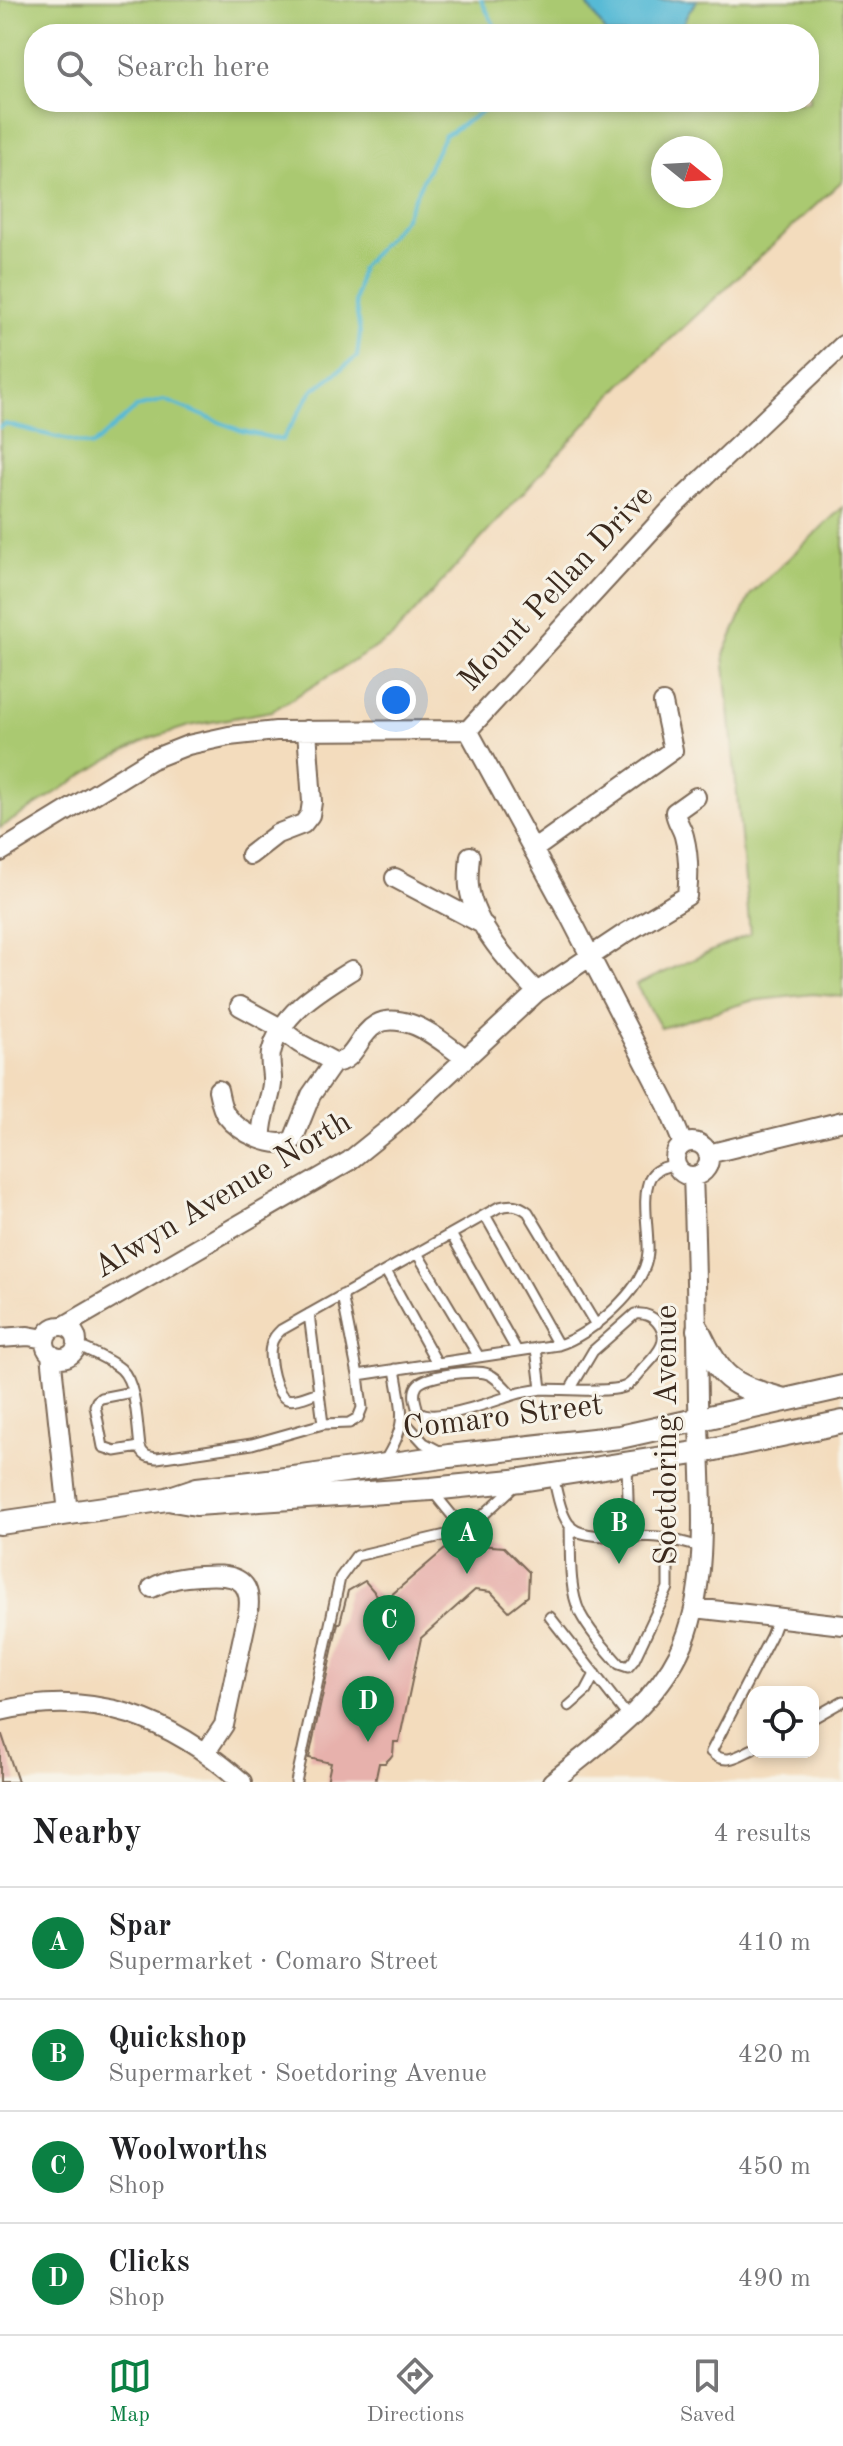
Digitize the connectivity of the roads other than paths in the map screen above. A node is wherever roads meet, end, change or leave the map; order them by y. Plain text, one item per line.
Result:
1 (843, 345) edge
2 (663, 703) dead end
3 (307, 730) junction
4 (468, 730) junction
5 (696, 797) dead end
6 (533, 850) junction
7 (0, 852) edge
8 (250, 855) dead end
9 (470, 856) dead end
10 (395, 878) dead end
11 (485, 925) junction
12 (588, 954) junction
13 (352, 970) dead end
14 (537, 992) junction
15 (240, 1006) dead end
16 (281, 1029) junction
17 (465, 1058) junction
18 (334, 1062) junction
19 (218, 1090) dead end
20 (843, 1121) edge
21 (262, 1139) junction
22 (683, 1144) junction
23 (708, 1154) junction
24 (676, 1164) junction
25 (693, 1176) junction
26 (485, 1215) junction
27 (451, 1234) junction
28 (417, 1253) junction
29 (386, 1271) junction
30 (342, 1295) junction
31 (309, 1314) junction
32 (596, 1325) junction
33 (64, 1326) junction
34 (698, 1330) junction
35 (0, 1338) edge
36 (77, 1345) junction
37 (558, 1345) junction
38 (48, 1347) junction
39 (536, 1348) junction
40 (517, 1351) junction
41 (479, 1357) junction
42 (437, 1363) junction
43 (395, 1369) junction
44 (358, 1375) junction
45 (843, 1387) edge
46 (571, 1388) junction
47 (541, 1389) junction
48 (132, 1392) junction
49 (319, 1392) junction
50 (512, 1395) junction
51 (781, 1399) junction
52 (403, 1420) junction
53 (699, 1420) junction
54 (843, 1422) edge
55 (323, 1424) junction
56 (140, 1447) junction
57 (701, 1452) junction
58 (449, 1456) junction
59 (627, 1464) junction
60 (382, 1465) junction
61 (553, 1476) junction
62 (521, 1480) junction
63 (431, 1489) junction
64 (167, 1499) junction
65 (68, 1513) junction
66 (0, 1523) edge
67 (570, 1525) junction
68 (465, 1530) junction
69 (629, 1535) junction
70 (668, 1539) junction
71 (700, 1547) junction
72 (152, 1588) dead end
73 (695, 1608) junction
74 (550, 1617) dead end
75 (778, 1617) junction
76 (843, 1625) edge
77 (595, 1674) junction
78 (843, 1701) edge
79 (569, 1706) dead end
80 (0, 1711) edge
81 (819, 1715) edge
82 (629, 1718) junction
83 (206, 1752) junction
84 (747, 1752) edge
85 (242, 1782) edge
86 (296, 1782) edge
87 (552, 1782) edge

1 - 4 street, Mount Pellan Drive
2 - 6 street
3 - 4 street, Mount Pellan Drive
3 - 7 street, Mount Pellan Drive
3 - 8 street
4 - 6 street
5 - 12 street, Alwyn Avenue North
6 - 12 street
9 - 11 street
10 - 11 street
11 - 14 street
12 - 14 street, Alwyn Avenue North
12 - 22 street
13 - 16 street
14 - 17 street, Alwyn Avenue North
15 - 16 street
16 - 18 street
16 - 21 street
17 - 18 street
17 - 33 street, Alwyn Avenue North
18 - 21 street
19 - 21 street
20 - 23 street
22 - 23 street
22 - 24 street
23 - 25 street
24 - 25 street
24 - 32 lane
25 - 34 street, Soetdoring Avenue
26 - 27 lane
26 - 32 lane
26 - 37 lane
27 - 28 lane
27 - 40 lane
28 - 29 lane
28 - 41 lane
29 - 30 lane
29 - 42 lane
30 - 31 lane
30 - 44 lane
31 - 49 lane
31 - 49 lane
32 - 37 lane
33 - 36 street
33 - 38 street
34 - 51 street
34 - 53 street, Soetdoring Avenue
35 - 38 street
36 - 38 street
36 - 48 lane
37 - 39 lane
38 - 65 street
39 - 40 lane
39 - 47 lane
40 - 41 lane
41 - 42 lane
42 - 43 lane
43 - 44 lane
43 - 52 lane
44 - 55 lane
45 - 51 street, Comaro Street
46 - 46 lane
46 - 47 lane
47 - 50 lane
48 - 56 lane
48 - 56 lane
49 - 55 lane
50 - 50 lane
51 - 53 street, Comaro Street
52 - 58 lane
52 - 60 lane
53 - 57 street, Soetdoring Avenue
53 - 58 street, Comaro Street
54 - 57 street, Comaro Street
55 - 56 lane
57 - 59 street, Comaro Street
57 - 71 street, Soetdoring Avenue
58 - 60 street, Comaro Street
59 - 61 street, Comaro Street
59 - 69 lane
60 - 64 street, Comaro Street
61 - 62 street, Comaro Street
61 - 67 lane
62 - 63 street, Comaro Street
62 - 68 lane
63 - 64 street, Comaro Street
63 - 68 lane
64 - 65 street, Comaro Street
65 - 66 street, Comaro Street
67 - 69 lane
67 - 70 lane
68 - 86 lane
69 - 70 lane
70 - 71 lane
71 - 73 street, Soetdoring Avenue
72 - 83 street
73 - 75 street
73 - 82 street, Soetdoring Avenue
74 - 77 lane
75 - 76 street
75 - 84 lane
77 - 79 lane
77 - 82 lane
78 - 81 lane
80 - 83 street
82 - 87 street, Soetdoring Avenue
83 - 85 street

